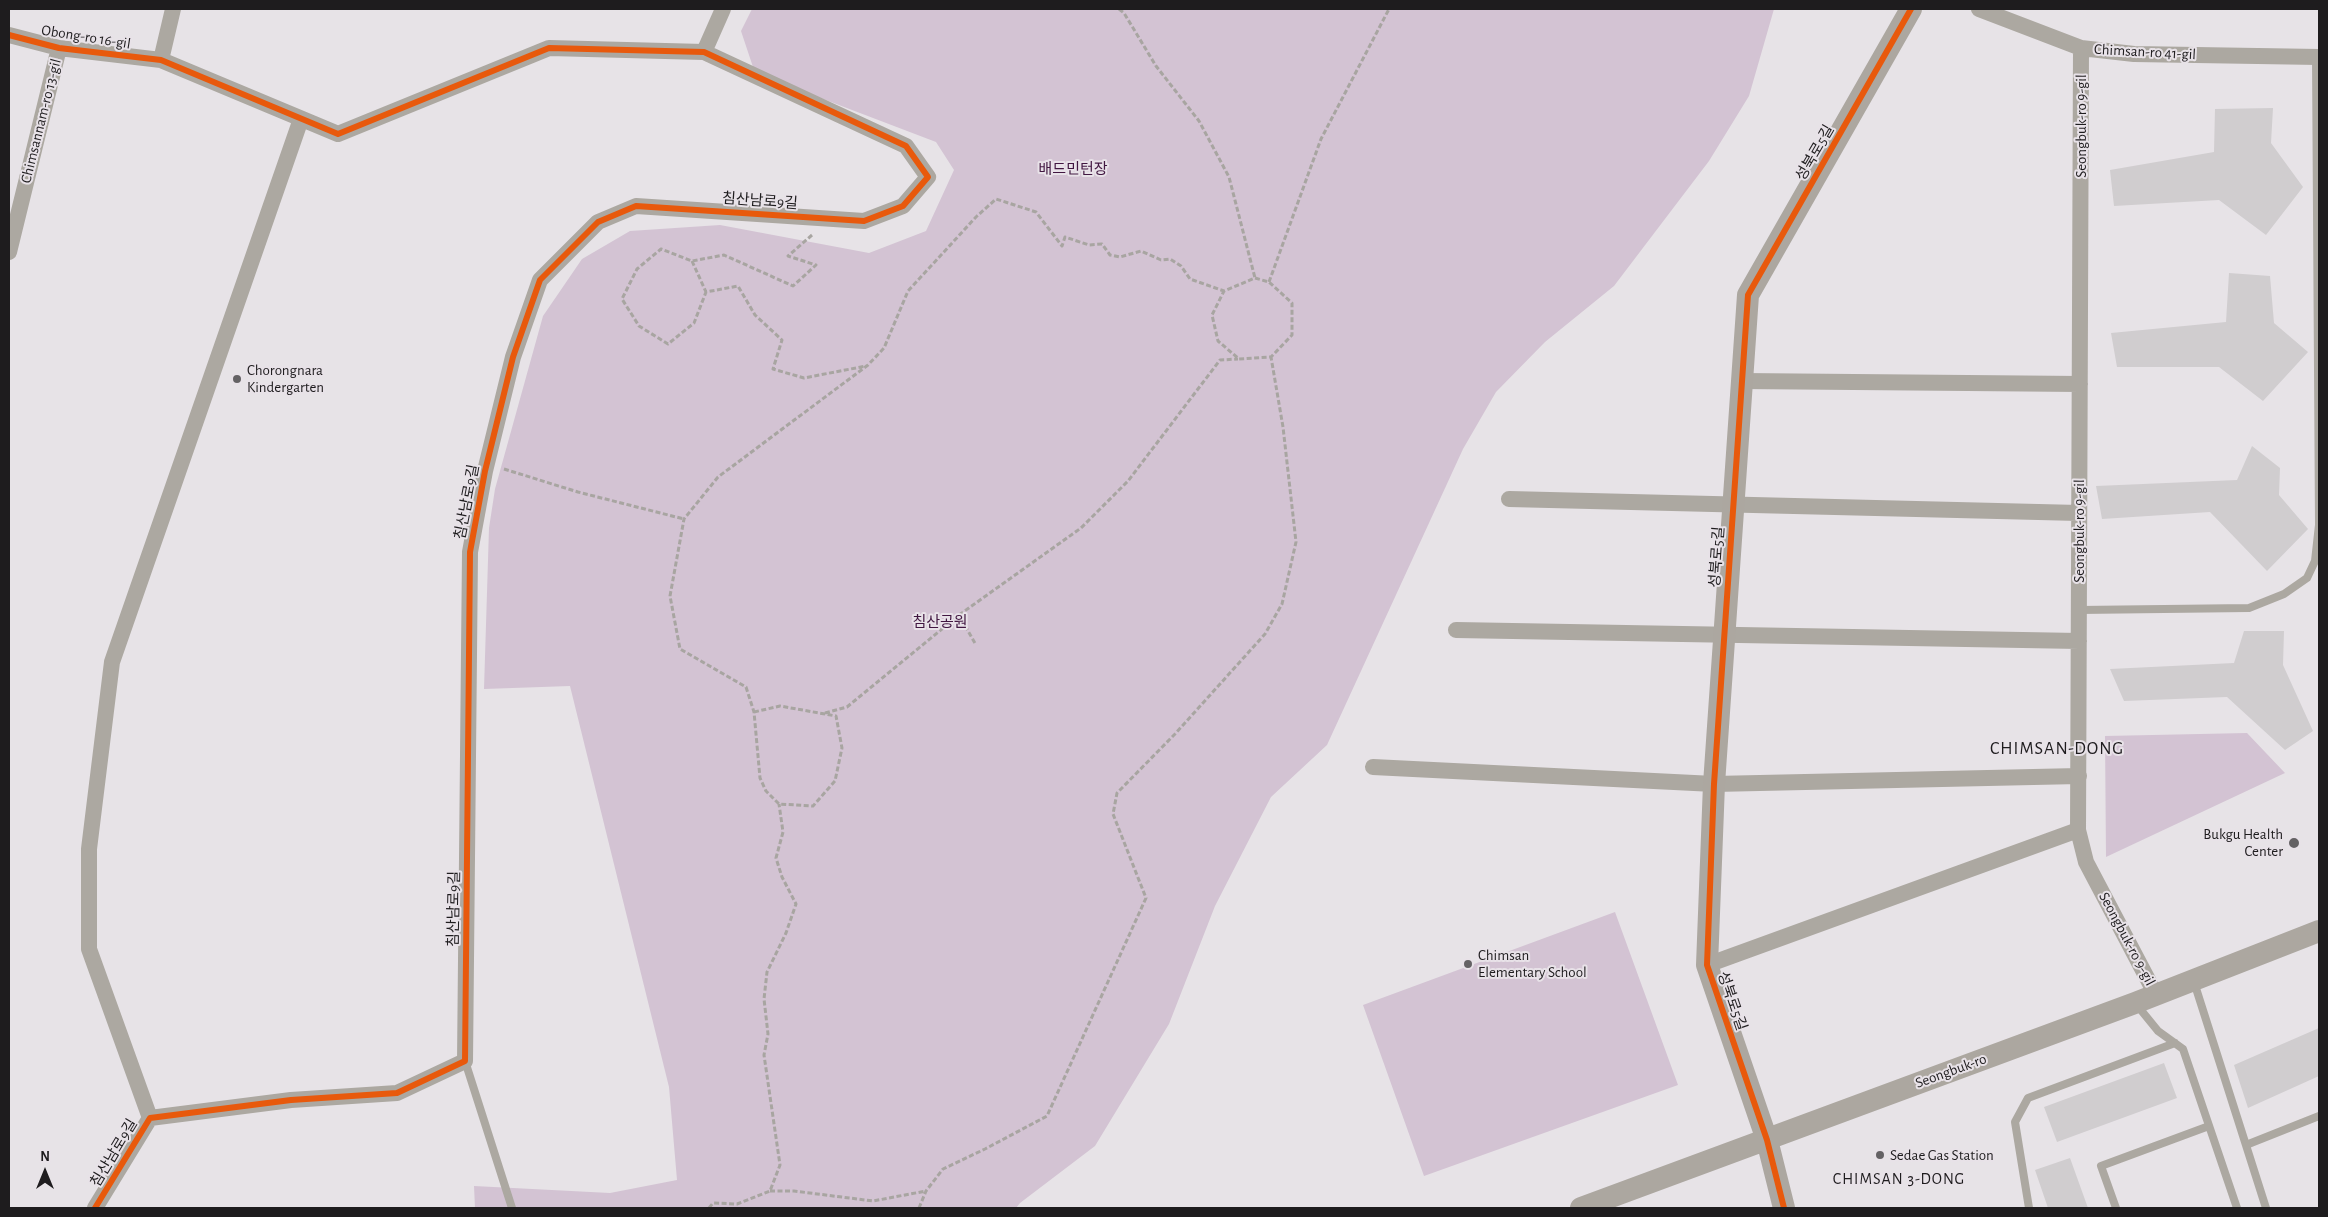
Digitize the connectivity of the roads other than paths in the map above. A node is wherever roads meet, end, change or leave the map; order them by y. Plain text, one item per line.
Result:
1 (173, 9) edge
2 (722, 9) edge
3 (1911, 9) edge
4 (1979, 9) edge
5 (9, 36) edge
6 (59, 48) junction
7 (2082, 48) junction
8 (704, 52) junction
9 (2318, 57) edge
10 (161, 60) junction
11 (301, 119) junction
12 (9, 252) edge
13 (1742, 381) junction
14 (2080, 384) junction
15 (1509, 500) dead end
16 (1733, 505) junction
17 (2079, 513) junction
18 (2079, 610) junction
19 (1456, 630) dead end
20 (1724, 635) junction
21 (2079, 641) junction
22 (1373, 767) dead end
23 (2079, 776) junction
24 (1714, 784) junction
25 (2078, 830) junction
26 (2319, 931) edge
27 (1707, 965) junction
28 (2193, 980) junction
29 (2156, 995) junction
30 (2135, 1003) junction
31 (2175, 1043) junction
32 (465, 1061) junction
33 (2319, 1116) edge
34 (150, 1118) junction
35 (2209, 1126) junction
36 (1767, 1140) junction
37 (2246, 1145) junction
38 (95, 1208) edge
39 (512, 1208) edge
40 (1581, 1208) edge
41 (1784, 1208) edge
42 (2029, 1208) edge
43 (2116, 1208) edge
44 (2236, 1208) edge
45 (2266, 1208) edge

1 - 10 street
2 - 8 street
3 - 13 street, 성북로5길
4 - 7 street, Chimsan-ro 41-gil
5 - 6 street, Obong-ro 16-gil
6 - 10 street, Obong-ro 16-gil
6 - 12 street, Chimsannam-ro 13-gil
7 - 9 street, Chimsan-ro 41-gil
7 - 14 street, Seongbuk-ro 9-gil
8 - 11 street, Obong-ro 16-gil
8 - 32 street, 침산남로9길
9 - 18 lane
10 - 11 street, Obong-ro 16-gil
11 - 34 street
13 - 14 street
13 - 16 street, 성북로5길
14 - 17 street, Seongbuk-ro 9-gil
15 - 16 street, 성북로5길
16 - 17 street, 성북로5길
16 - 20 street, 성북로5길
17 - 18 street, Seongbuk-ro 9-gil
18 - 21 street, Seongbuk-ro 9-gil
19 - 20 street
20 - 21 street
20 - 24 street, 성북로5길
21 - 23 street, Seongbuk-ro 9-gil
22 - 24 street
23 - 24 street
23 - 25 street, Seongbuk-ro 9-gil
24 - 27 street, 성북로5길
25 - 27 street, 성북로5길
25 - 29 street, Seongbuk-ro 9-gil
26 - 28 street, Seongbuk-ro
27 - 36 street, 성북로5길
28 - 29 street, Seongbuk-ro
28 - 37 lane
29 - 30 street, Seongbuk-ro
30 - 31 lane
30 - 36 street, Seongbuk-ro
31 - 35 lane
31 - 42 lane
32 - 34 street, 침산남로9길
32 - 39 lane
33 - 37 lane
34 - 38 street, 침산남로9길
35 - 43 lane
35 - 44 lane
36 - 40 street, Seongbuk-ro
36 - 41 street, 성북로5길
37 - 45 lane

